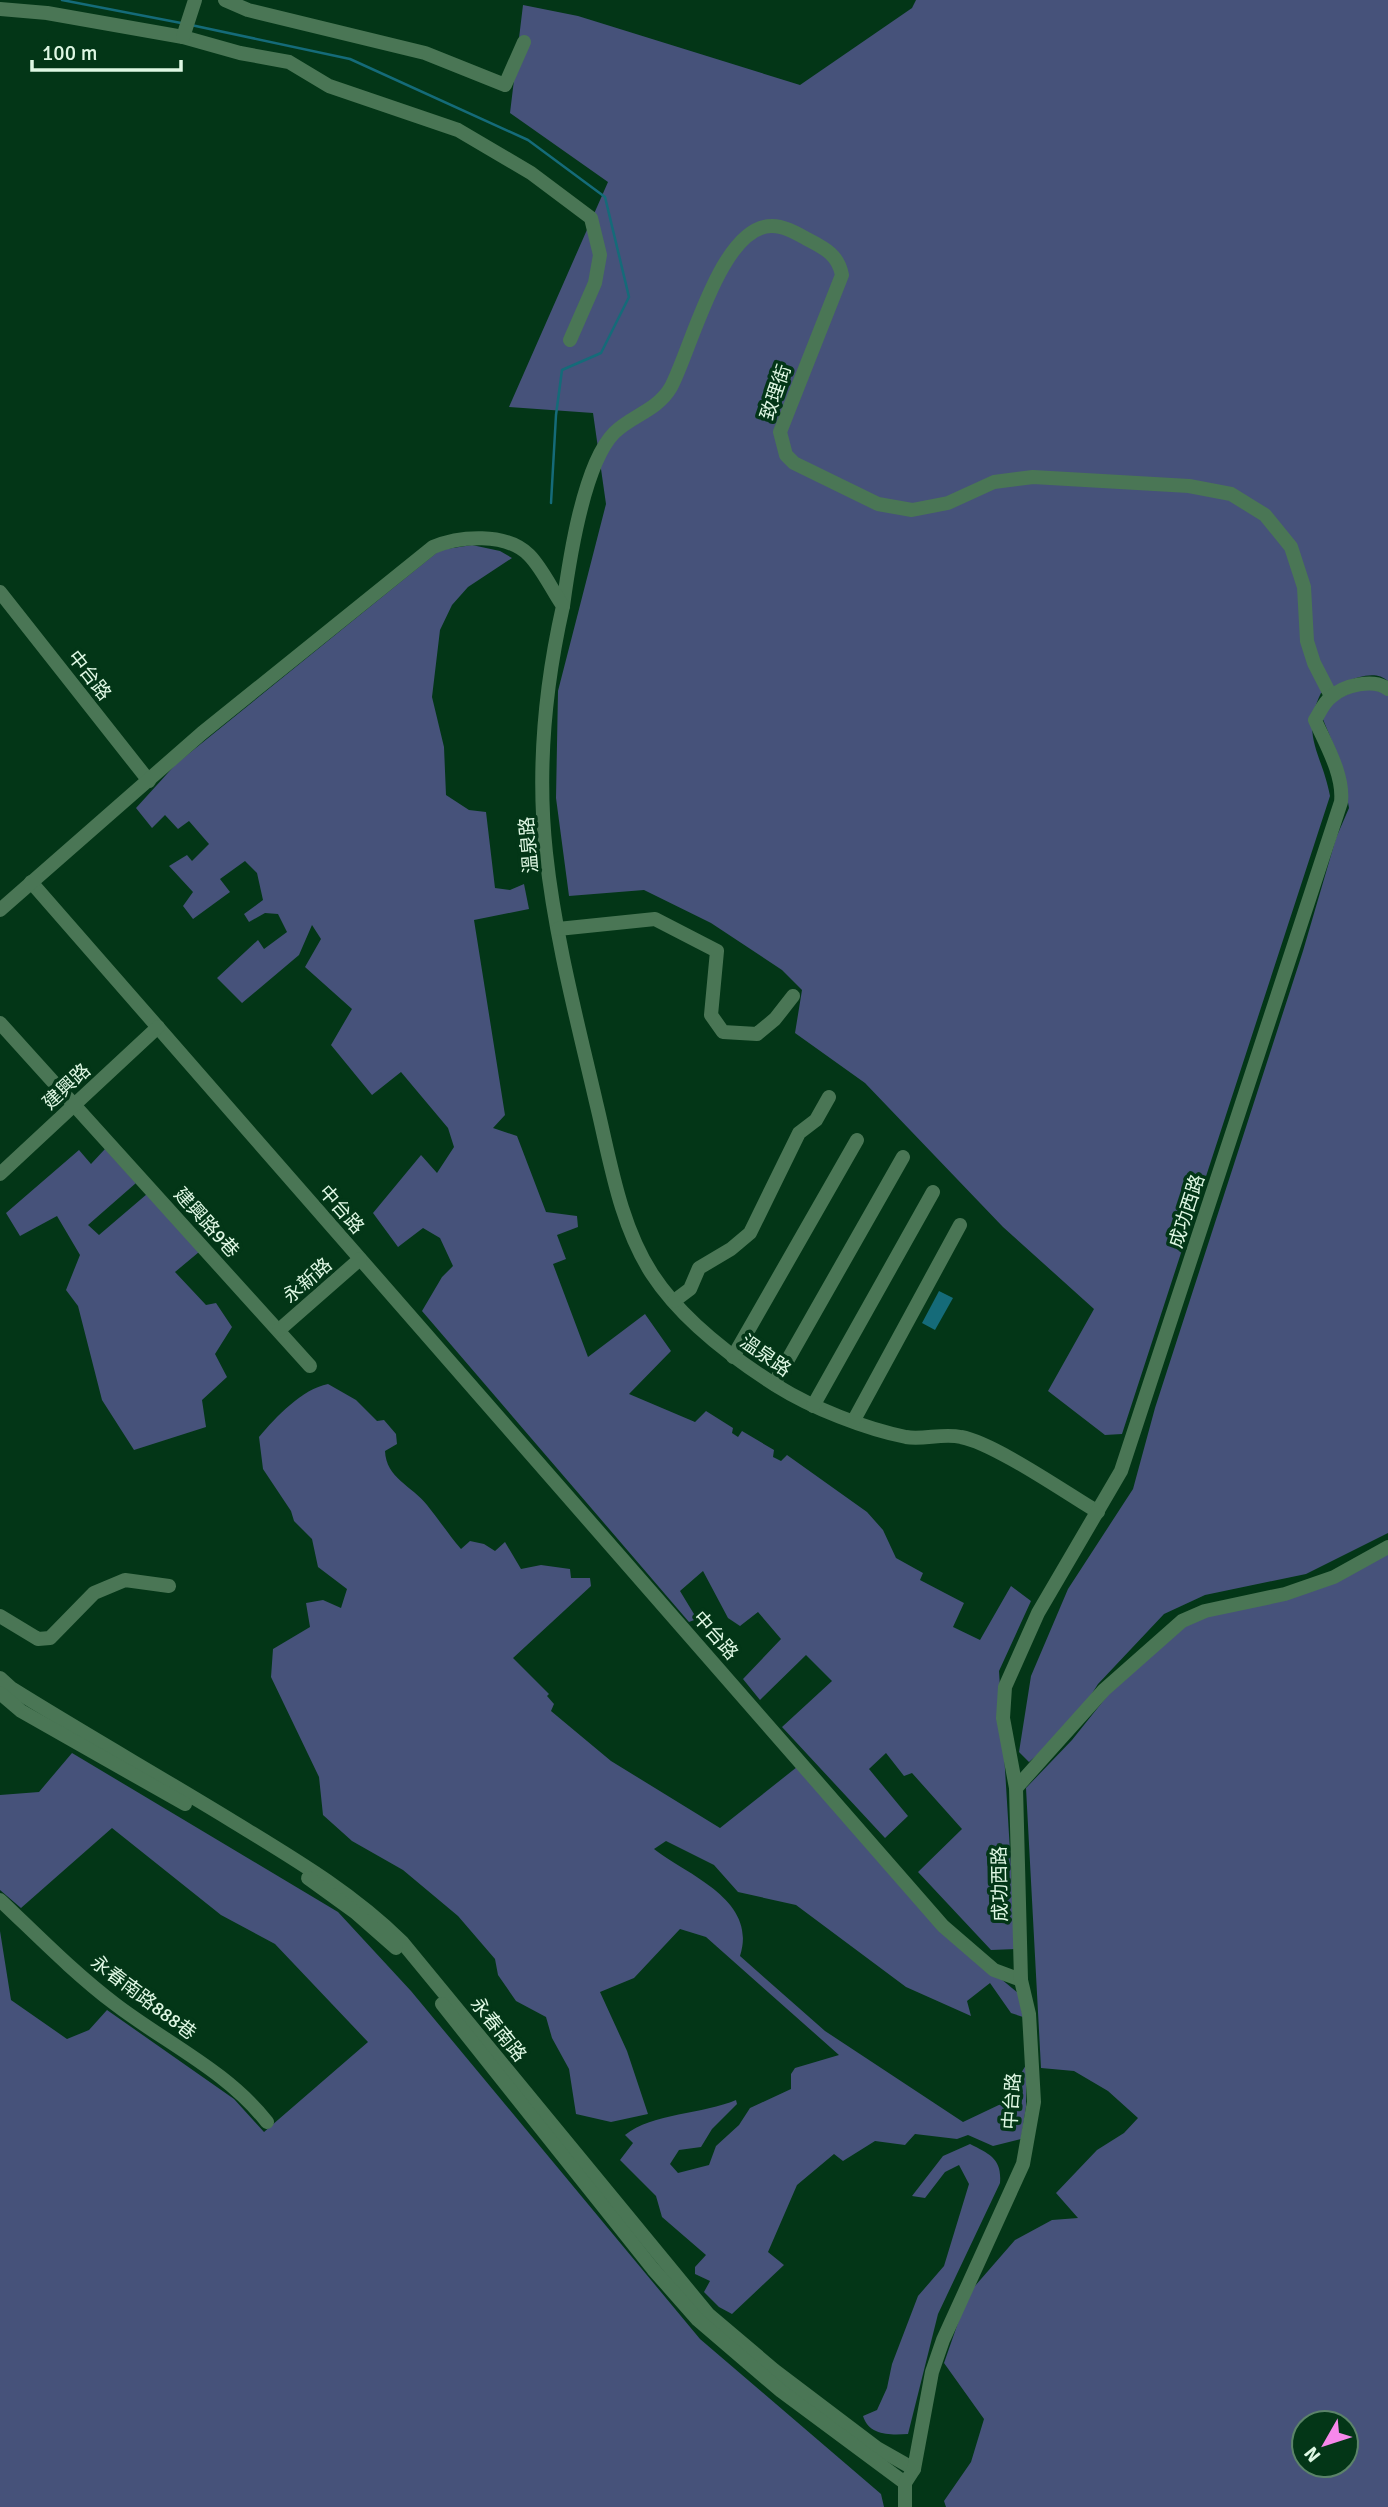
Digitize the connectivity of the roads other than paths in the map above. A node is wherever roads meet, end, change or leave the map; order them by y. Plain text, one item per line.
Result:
1 (195, 0) edge
2 (225, 0) edge
3 (0, 9) edge
4 (183, 37) junction
5 (524, 42) dead end
6 (570, 340) dead end
7 (0, 592) edge
8 (563, 606) junction
9 (1388, 689) edge
10 (1331, 696) junction
11 (149, 781) junction
12 (32, 882) junction
13 (0, 910) edge
14 (558, 929) junction
15 (793, 996) dead end
16 (0, 1023) edge
17 (159, 1027) junction
18 (828, 1097) dead end
19 (74, 1104) junction
20 (857, 1140) dead end
21 (903, 1157) dead end
22 (0, 1174) edge
23 (933, 1192) dead end
24 (960, 1225) dead end
25 (360, 1259) junction
26 (674, 1301) junction
27 (279, 1330) junction
28 (733, 1357) junction
29 (310, 1366) dead end
30 (774, 1384) junction
31 (813, 1406) junction
32 (854, 1420) junction
33 (1098, 1512) junction
34 (1388, 1547) edge
35 (169, 1586) dead end
36 (0, 1616) edge
37 (0, 1678) edge
38 (0, 1693) edge
39 (1016, 1788) junction
40 (331, 1887) junction
41 (0, 1900) edge
42 (1021, 1980) junction
43 (267, 2122) dead end
44 (657, 2264) junction
45 (914, 2469) junction
46 (905, 2483) junction
47 (905, 2507) edge

1 - 4 street
2 - 5 street
3 - 4 street
4 - 6 street
7 - 11 street, 中台路
8 - 10 street, 致理街
8 - 11 street
8 - 14 street, 溫泉路
9 - 10 street
10 - 33 street, 成功西路
11 - 12 street
12 - 13 street
12 - 17 street, 中台路
14 - 15 street
14 - 26 street, 溫泉路
16 - 19 street, 建興路9巷
17 - 19 street, 建興路
17 - 25 street, 中台路
18 - 26 street
19 - 22 street, 建興路
19 - 27 street, 建興路9巷
20 - 28 street
21 - 30 street
23 - 31 street
24 - 32 street
25 - 27 street, 永新路
25 - 42 street, 中台路
26 - 28 street, 溫泉路
27 - 29 street, 建興路9巷
28 - 30 street, 溫泉路
30 - 31 street, 溫泉路
31 - 32 street, 溫泉路
32 - 33 street, 溫泉路
33 - 39 street, 成功西路
34 - 39 street
35 - 36 street
37 - 40 street, 永春南路
38 - 40 street, 永春南路
39 - 42 street, 成功西路
40 - 44 street, 永春南路
41 - 43 street, 永春南路888巷
42 - 45 street, 中台路
44 - 45 street, 永春南路
44 - 46 street, 永春南路
45 - 46 street, 中台路
46 - 47 street

